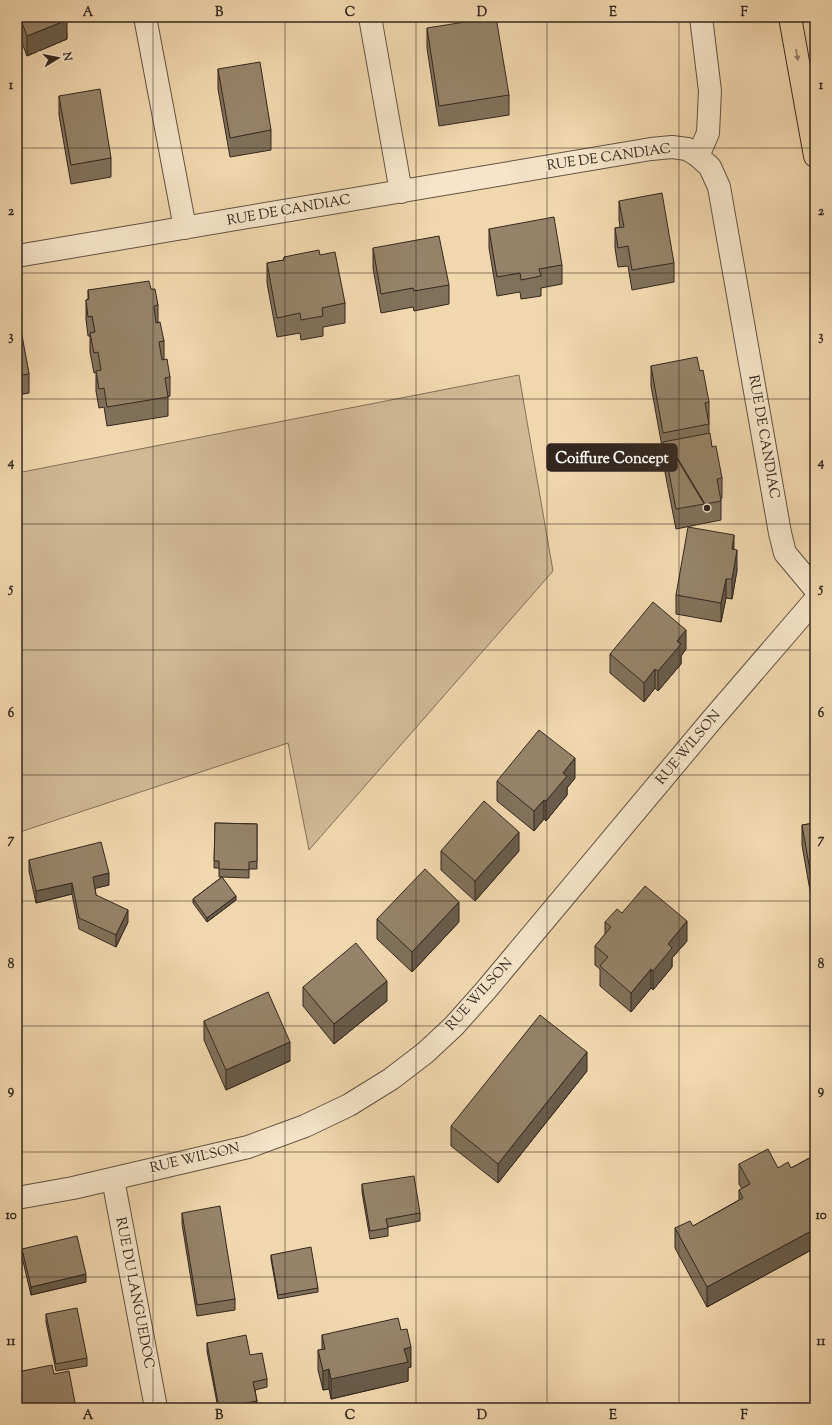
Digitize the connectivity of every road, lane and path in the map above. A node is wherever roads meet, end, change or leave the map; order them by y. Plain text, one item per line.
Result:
1 (145, 17) edge
2 (370, 17) edge
3 (701, 17) edge
4 (790, 17) edge
5 (698, 156) junction
6 (815, 156) edge
7 (401, 192) junction
8 (185, 228) junction
9 (17, 256) edge
10 (815, 589) edge
11 (815, 600) edge
12 (112, 1179) junction
13 (17, 1198) edge
14 (156, 1408) edge

1 - 8 street
2 - 7 street
3 - 5 street
4 -> 6 main road
5 - 7 street, RUE DE CANDIAC
5 - 10 street, RUE DE CANDIAC
7 - 8 street, RUE DE CANDIAC
8 - 9 street, RUE DE CANDIAC
11 - 12 street, RUE WILSON
12 - 13 street, RUE WILSON
12 - 14 street, RUE DU LANGUEDOC

